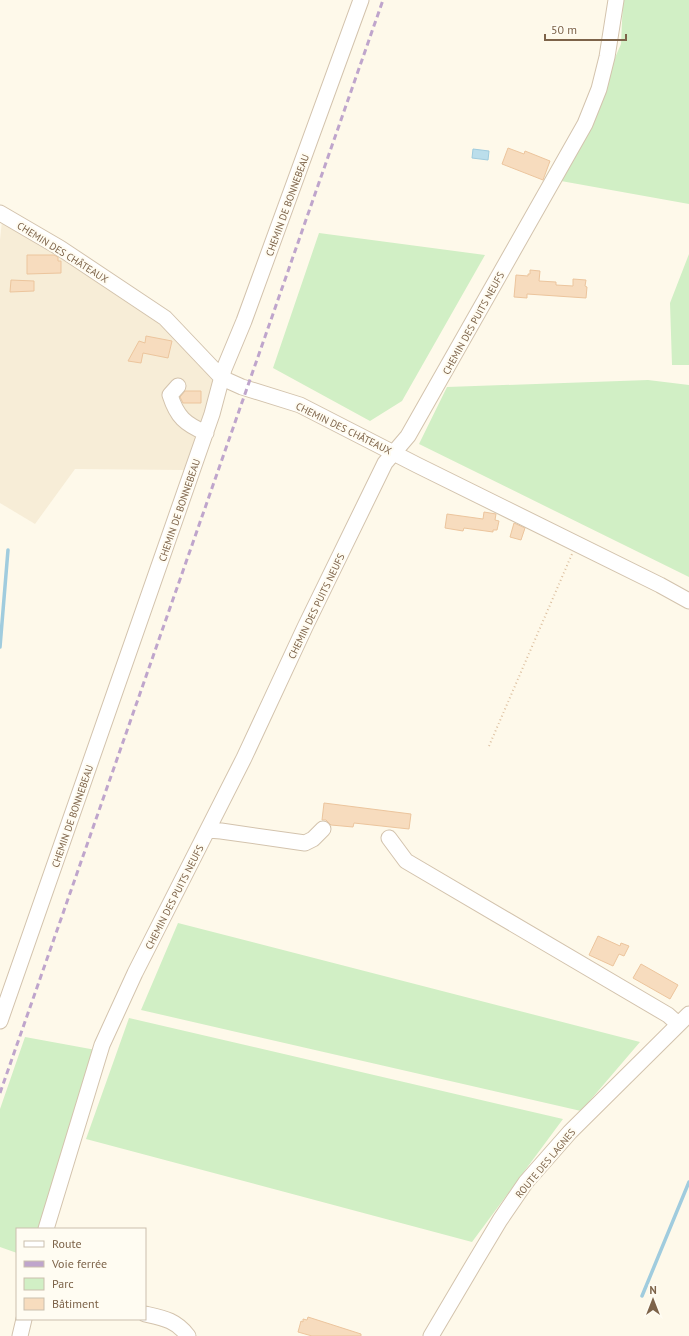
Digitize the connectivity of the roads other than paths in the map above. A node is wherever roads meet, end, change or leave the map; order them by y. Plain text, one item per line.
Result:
1 (361, 0) edge
2 (616, 0) edge
3 (0, 213) edge
4 (222, 378) junction
5 (178, 386) dead end
6 (206, 433) junction
7 (394, 452) junction
8 (689, 601) edge
9 (323, 829) dead end
10 (208, 830) junction
11 (389, 838) dead end
12 (689, 1014) edge
13 (0, 1021) edge
14 (678, 1024) junction
15 (46, 1228) edge
16 (146, 1314) edge
17 (24, 1320) edge
18 (20, 1336) edge
19 (188, 1336) edge
20 (431, 1336) edge

1 - 4 street, CHEMIN DE BONNEBEAU
2 - 7 street, CHEMIN DES PUITS NEUFS
3 - 4 street, CHEMIN DES CHÂTEAUX
4 - 6 street, CHEMIN DE BONNEBEAU
4 - 7 street, CHEMIN DES CHÂTEAUX
5 - 6 street
6 - 13 street, CHEMIN DE BONNEBEAU
7 - 8 street, CHEMIN DES CHÂTEAUX
7 - 10 street, CHEMIN DES PUITS NEUFS
9 - 10 street
10 - 15 street, CHEMIN DES PUITS NEUFS
11 - 14 street
12 - 14 street, ROUTE DES LAGNES
14 - 20 street, ROUTE DES LAGNES
16 - 19 street
17 - 18 street

